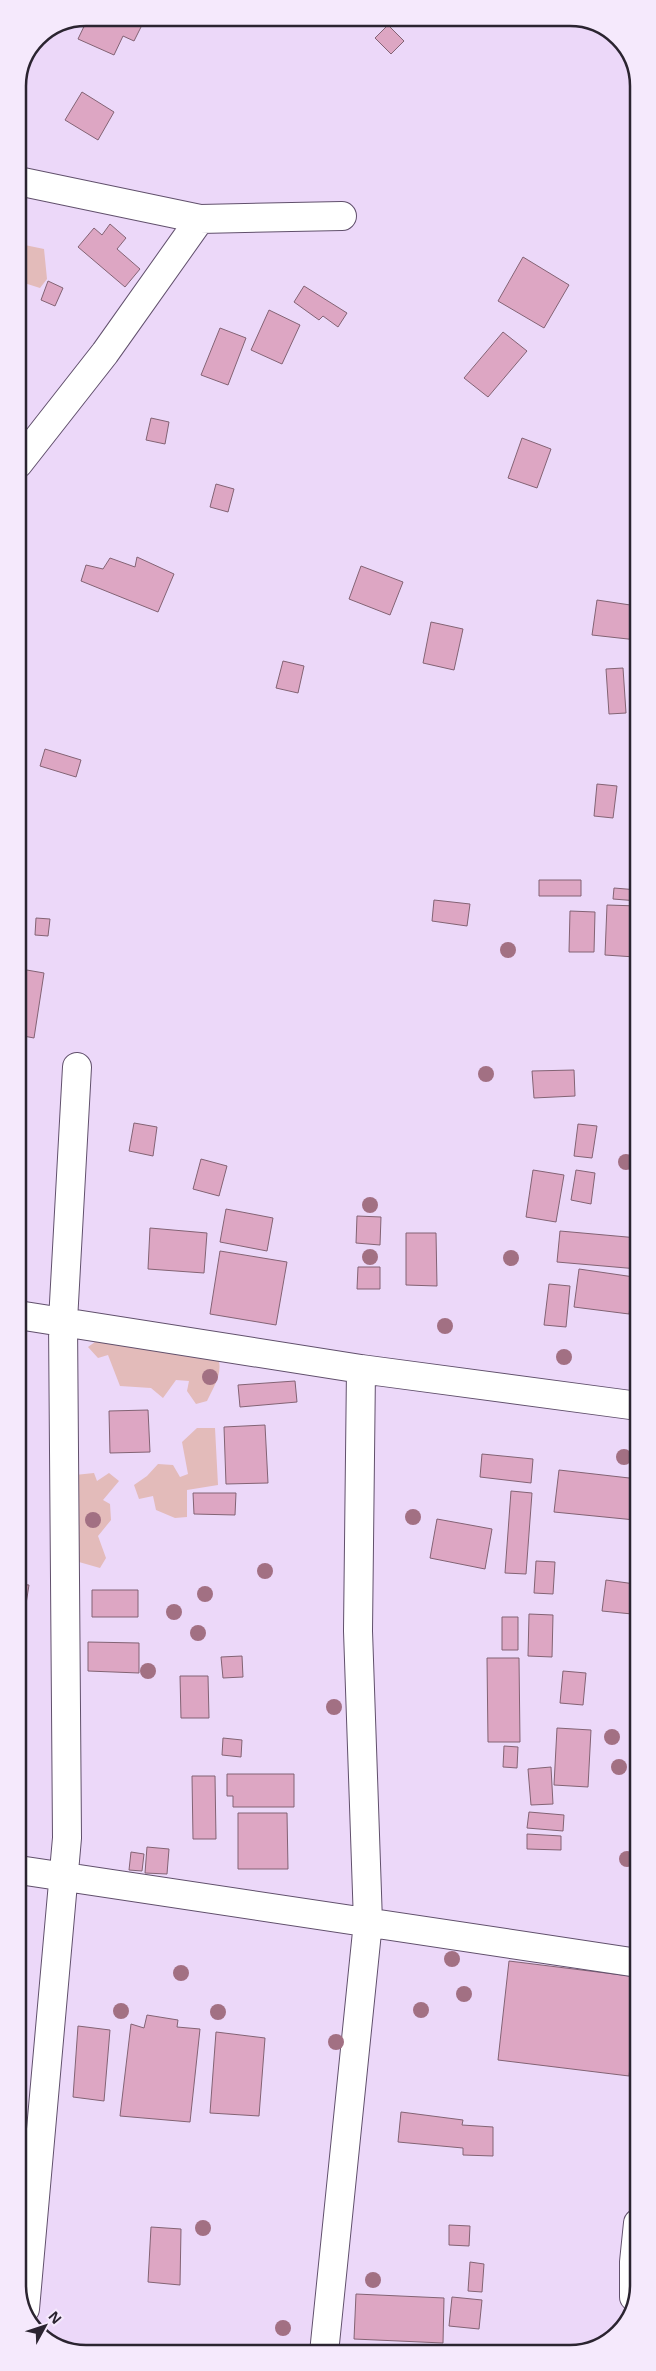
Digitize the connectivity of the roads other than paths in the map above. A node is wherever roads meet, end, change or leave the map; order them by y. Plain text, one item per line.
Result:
1 (26, 183) edge
2 (342, 216) dead end
3 (200, 219) junction
4 (26, 454) edge
5 (77, 1067) dead end
6 (26, 1316) edge
7 (63, 1321) junction
8 (361, 1369) junction
9 (630, 1405) edge
10 (26, 1871) edge
11 (64, 1876) junction
12 (368, 1922) junction
13 (630, 1962) edge
14 (27, 2291) edge
15 (325, 2345) edge

1 - 3 street
2 - 3 street
3 - 4 street
5 - 7 street
6 - 7 street
7 - 8 street
7 - 11 street
8 - 9 street
8 - 12 street
10 - 11 street
11 - 12 street
11 - 14 street
12 - 13 street
12 - 15 street

